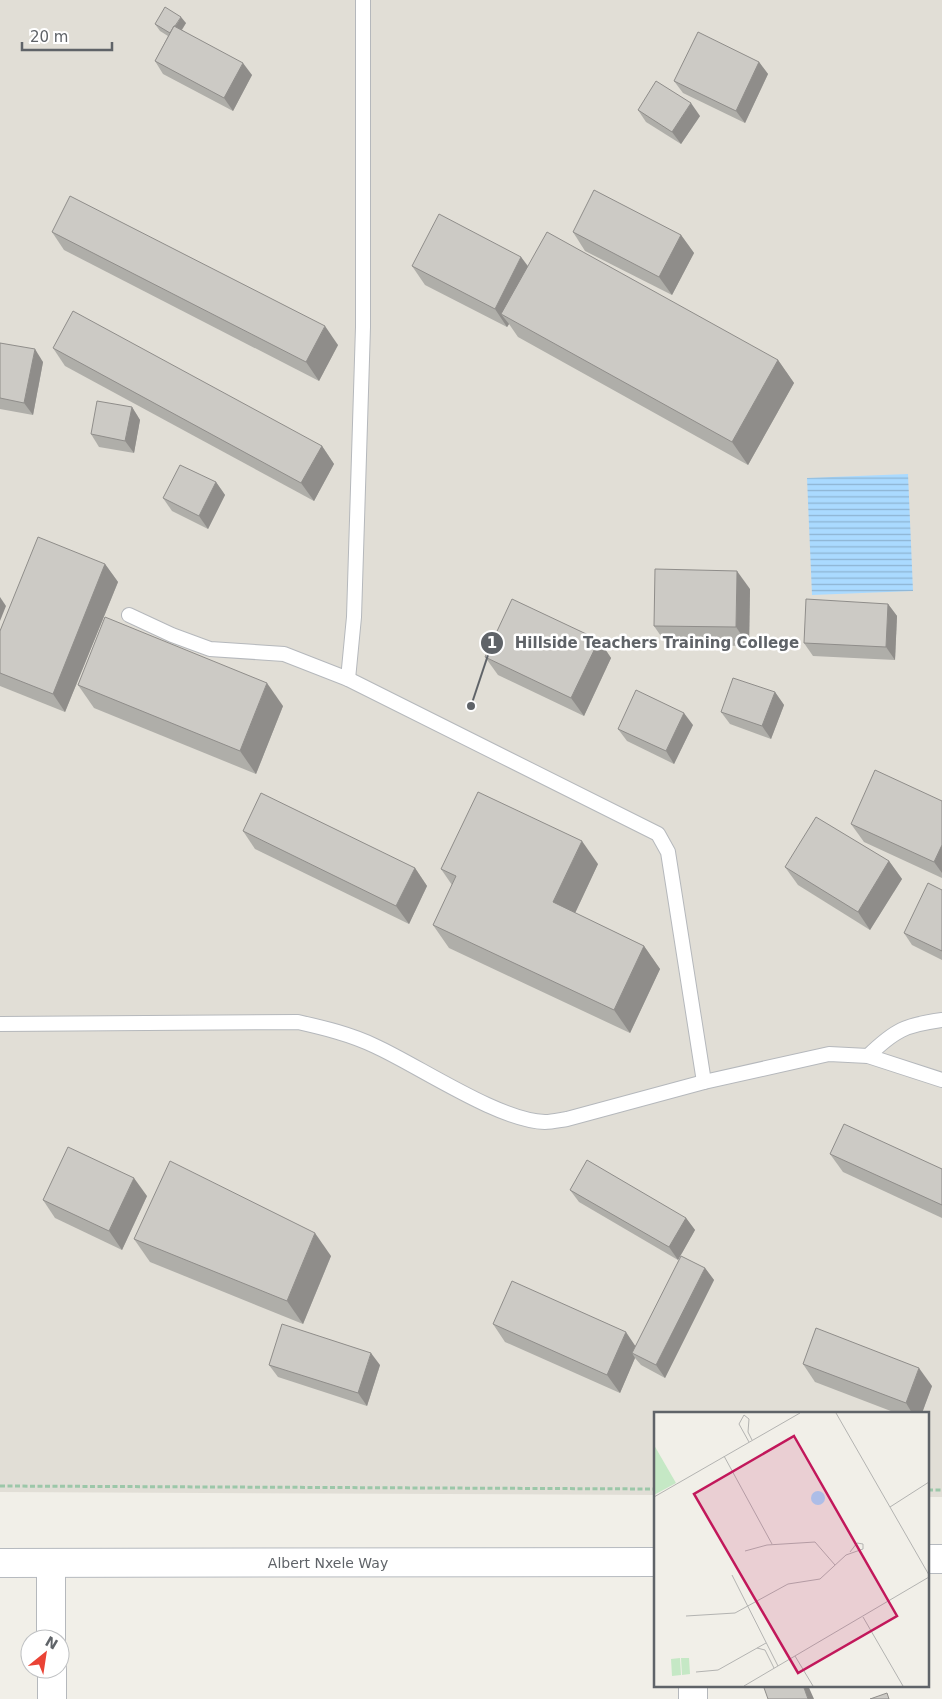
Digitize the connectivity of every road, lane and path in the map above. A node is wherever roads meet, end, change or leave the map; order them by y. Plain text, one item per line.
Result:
1 (362, 0) edge
2 (129, 615) dead end
3 (348, 679) junction
4 (942, 1020) edge
5 (0, 1024) edge
6 (868, 1056) junction
7 (942, 1080) edge
8 (704, 1082) junction
9 (0, 1486) edge
10 (654, 1489) edge
11 (654, 1562) edge
12 (0, 1563) edge
13 (51, 1564) junction
14 (52, 1629) edge
15 (52, 1679) edge
16 (693, 1686) edge
17 (52, 1699) edge
18 (693, 1699) edge

1 - 3 lane
2 - 3 lane
3 - 8 lane
4 - 6 lane
5 - 8 lane
6 - 7 lane
6 - 8 lane
9 - 10 path
11 - 13 main road, Albert Nxele Way
12 - 13 main road, Albert Nxele Way
13 - 14 main road
15 - 17 main road
16 - 18 main road

